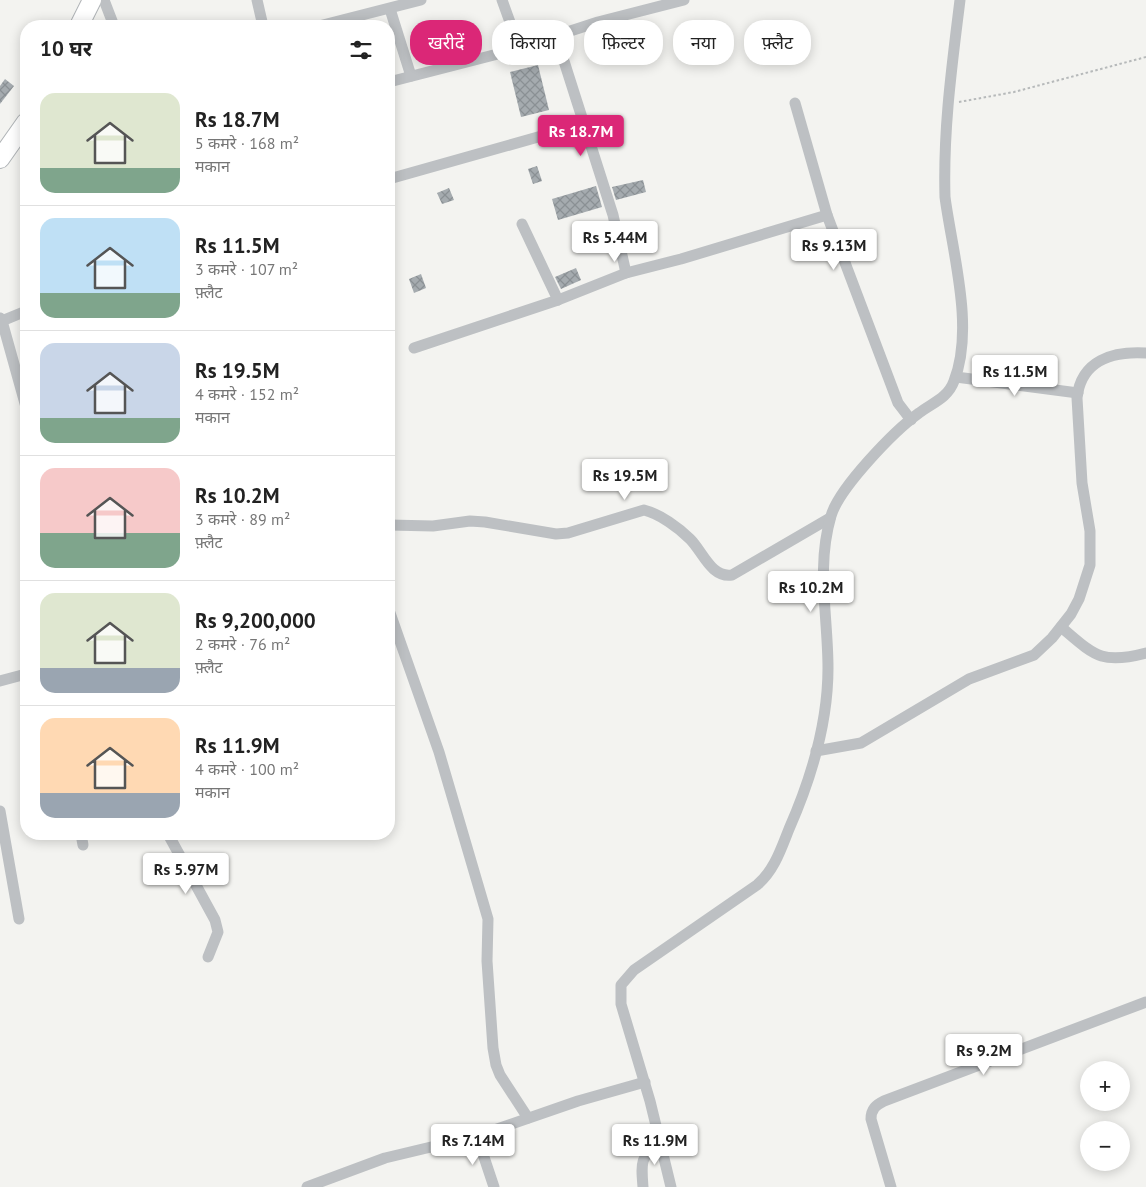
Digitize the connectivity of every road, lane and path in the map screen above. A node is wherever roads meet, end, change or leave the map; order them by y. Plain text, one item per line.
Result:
1 (92, 0) edge
2 (104, 0) edge
3 (257, 0) edge
4 (421, 0) edge
5 (502, 0) edge
6 (684, 0) edge
7 (960, 0) edge
8 (390, 9) junction
9 (83, 20) edge
10 (112, 20) edge
11 (262, 20) edge
12 (344, 20) edge
13 (393, 20) edge
14 (510, 20) edge
15 (395, 25) edge
16 (574, 30) edge
17 (492, 54) edge
18 (1146, 57) edge
19 (565, 65) edge
20 (411, 76) junction
21 (395, 80) edge
22 (795, 103) dead end
23 (947, 104) junction
24 (584, 124) junction
25 (20, 137) edge
26 (0, 159) edge
27 (395, 177) edge
28 (826, 215) junction
29 (522, 224) dead end
30 (626, 273) junction
31 (558, 300) junction
32 (20, 313) edge
33 (1, 320) edge
34 (414, 348) dead end
35 (1146, 353) edge
36 (956, 376) junction
37 (20, 386) edge
38 (1078, 393) junction
39 (911, 420) junction
40 (830, 518) junction
41 (395, 525) edge
42 (395, 627) edge
43 (1061, 627) junction
44 (1146, 653) edge
45 (20, 676) edge
46 (0, 681) edge
47 (816, 751) junction
48 (0, 811) edge
49 (171, 840) edge
50 (19, 920) dead end
51 (208, 957) dead end
52 (1146, 1002) edge
53 (645, 1082) junction
54 (528, 1118) junction
55 (477, 1136) junction
56 (660, 1142) junction
57 (307, 1187) edge
58 (494, 1187) edge
59 (643, 1187) edge
60 (670, 1187) edge
61 (891, 1187) edge

1 - 9 main road
2 - 10 street
3 - 11 street
4 - 8 street
5 - 14 street
6 - 16 street
7 - 23 street
8 - 12 street
8 - 13 street
15 - 20 street
17 - 20 street
18 - 23 path
19 - 24 street
20 - 21 street
22 - 28 street
23 - 36 street
24 - 27 street
24 - 30 street
25 - 26 main road
28 - 30 street
28 - 39 street
29 - 31 street
30 - 31 street
31 - 34 street
32 - 33 street
33 - 37 street
35 - 38 street
36 - 38 street
36 - 39 street
38 - 43 street
39 - 40 street
40 - 41 street
40 - 47 street
42 - 54 street
43 - 44 street
43 - 47 street
45 - 46 street
47 - 53 street
48 - 50 street
49 - 51 street
52 - 61 street
53 - 54 street
53 - 56 street
54 - 55 street
55 - 57 street
55 - 58 street
56 - 59 street
56 - 60 street

